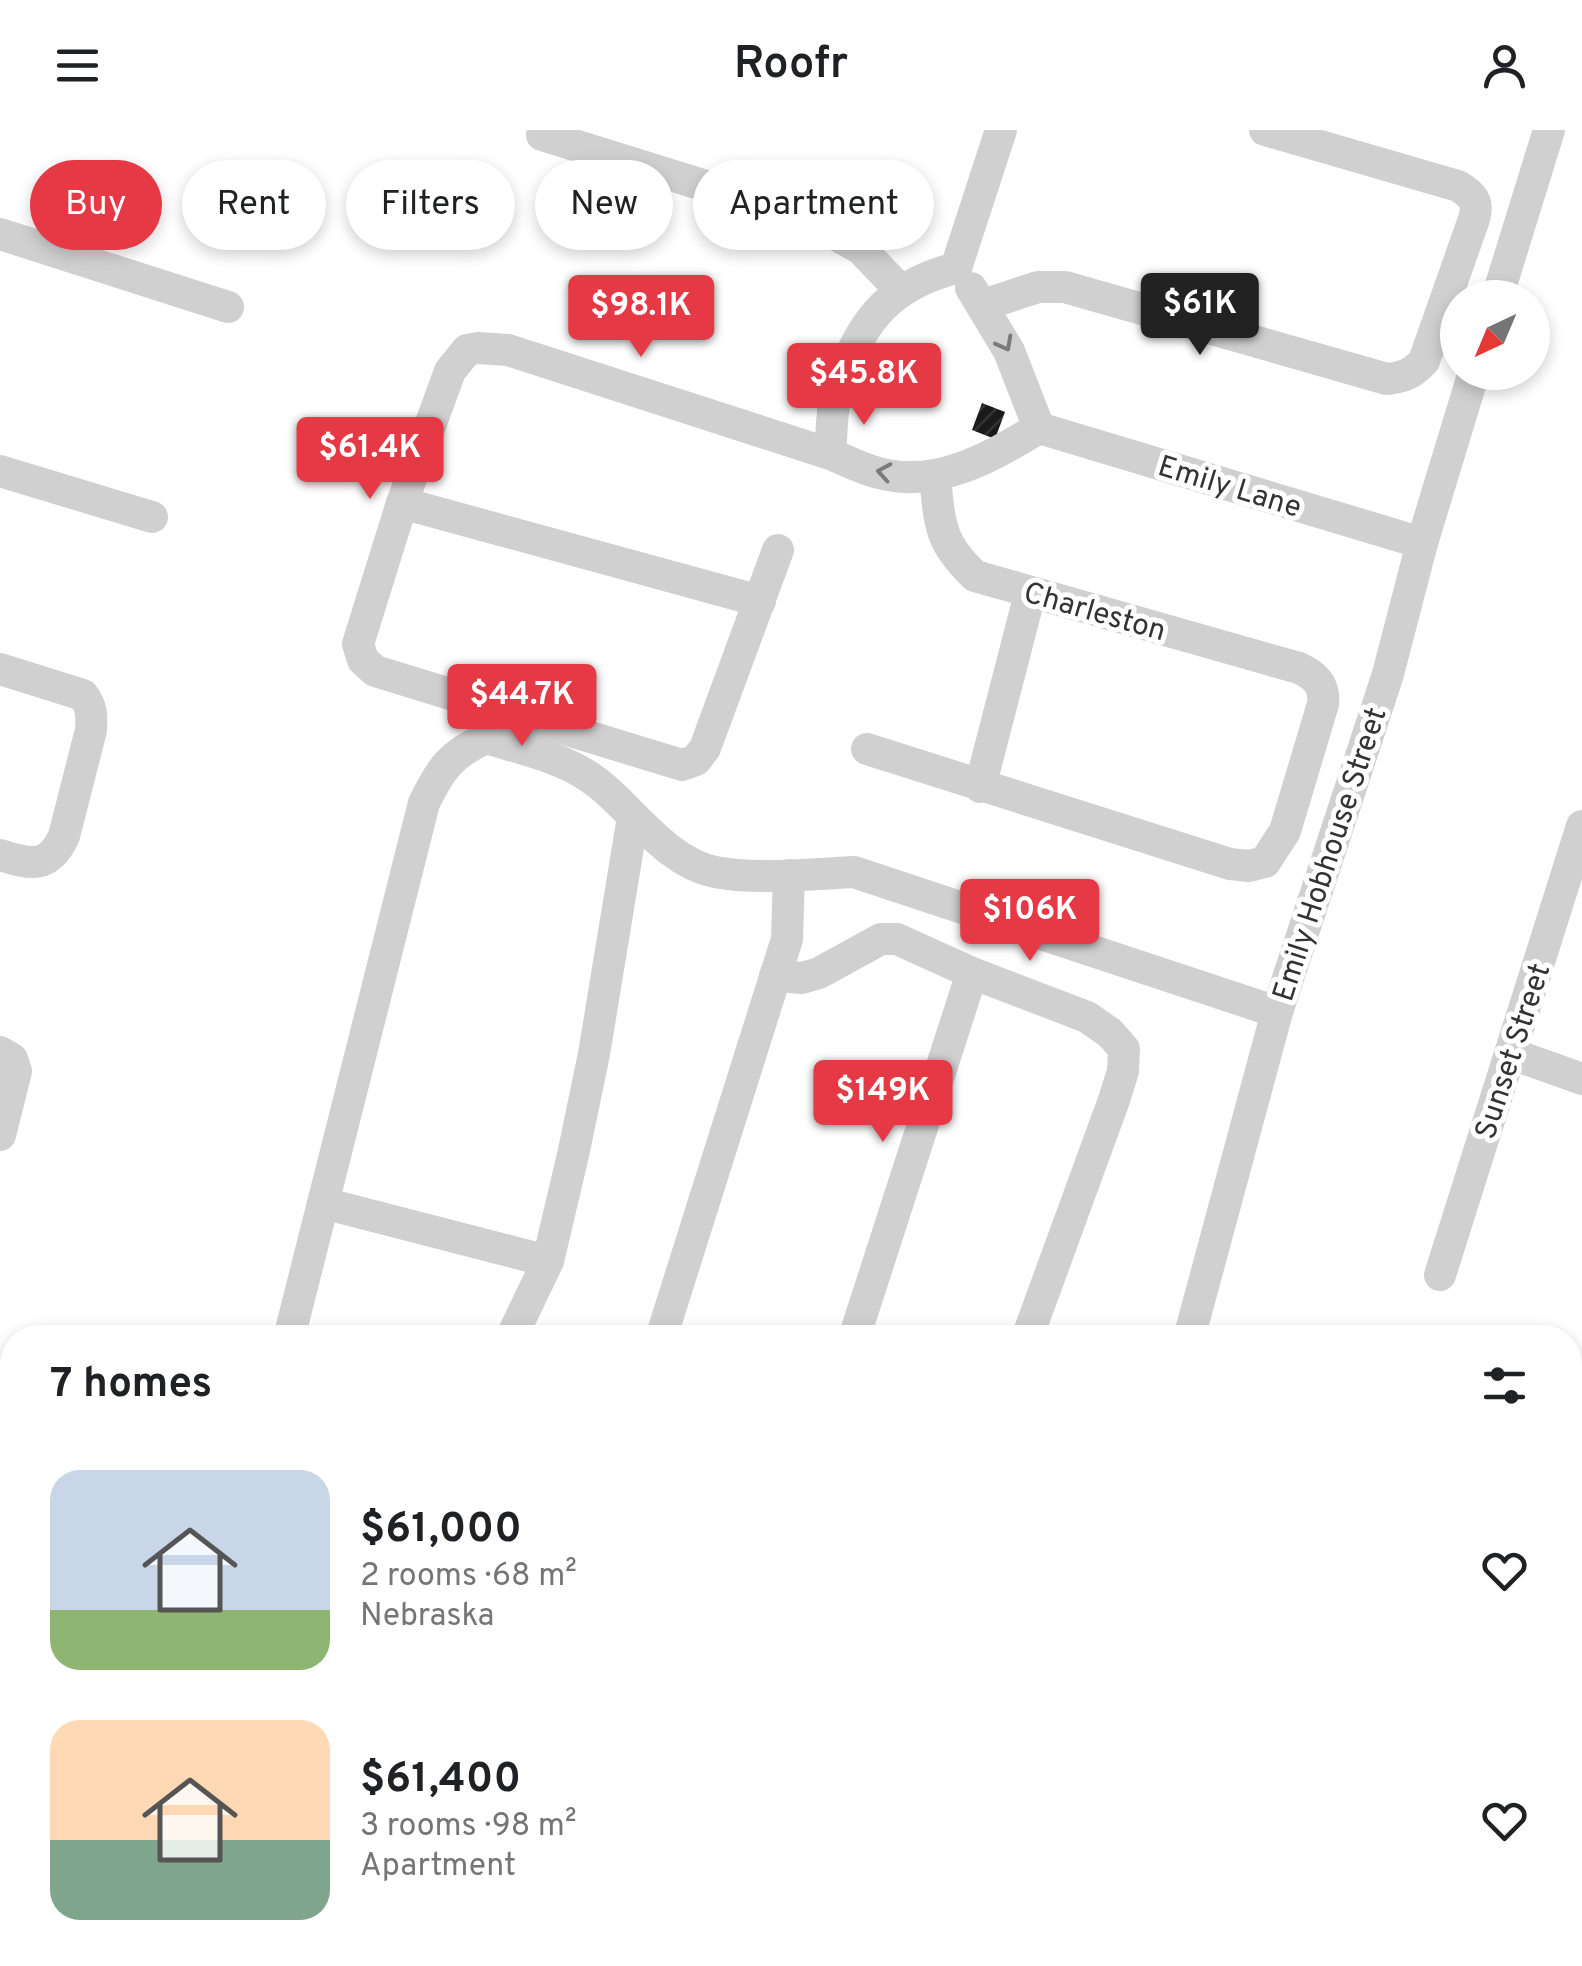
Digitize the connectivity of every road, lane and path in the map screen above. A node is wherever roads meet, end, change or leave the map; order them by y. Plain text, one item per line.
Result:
1 (1001, 130) edge
2 (1265, 130) edge
3 (1549, 130) edge
4 (542, 135) dead end
5 (0, 234) edge
6 (956, 268) junction
7 (1503, 280) edge
8 (901, 291) junction
9 (983, 305) junction
10 (228, 307) dead end
11 (1469, 390) edge
12 (1039, 428) junction
13 (830, 454) junction
14 (0, 470) edge
15 (934, 478) junction
16 (402, 503) junction
17 (152, 517) dead end
18 (1422, 544) junction
19 (778, 550) dead end
20 (1030, 594) junction
21 (760, 601) junction
22 (0, 669) edge
23 (867, 749) dead end
24 (980, 787) junction
25 (633, 817) junction
26 (1582, 826) edge
27 (0, 855) edge
28 (789, 875) junction
29 (972, 972) junction
30 (775, 976) junction
31 (1277, 1012) junction
32 (0, 1052) edge
33 (1512, 1054) junction
34 (1582, 1080) edge
35 (0, 1136) edge
36 (324, 1203) junction
37 (548, 1261) junction
38 (1440, 1275) dead end
39 (292, 1325) edge
40 (518, 1325) edge
41 (665, 1325) edge
42 (858, 1325) edge
43 (1032, 1325) edge
44 (1193, 1325) edge

1 - 6 street
2 - 9 street
3 - 7 street
4 - 8 street
5 - 10 street
6 - 8 street
6 - 9 street
8 - 13 street
9 -> 12 street
11 - 18 street, Emily Hobhouse Street
12 - 15 street
12 - 18 street, Emily Lane
15 -> 13 street
13 - 16 street
14 - 17 street
15 - 20 street, Charleston
16 - 21 street
16 - 21 street
18 - 31 street, Emily Hobhouse Street
19 - 21 street
20 - 24 street
20 - 24 street, Charleston
22 - 27 street
23 - 24 street
25 - 28 street
25 - 36 street
25 - 37 street
26 - 33 street, Sunset Street
28 - 30 street
28 - 31 street
29 - 30 street
29 - 42 street
29 - 43 street
30 - 41 street
31 - 44 street, Emily Hobhouse Street
32 - 35 street
33 - 34 street
33 - 38 street, Sunset Street
36 - 37 street
36 - 39 street
37 - 40 street

